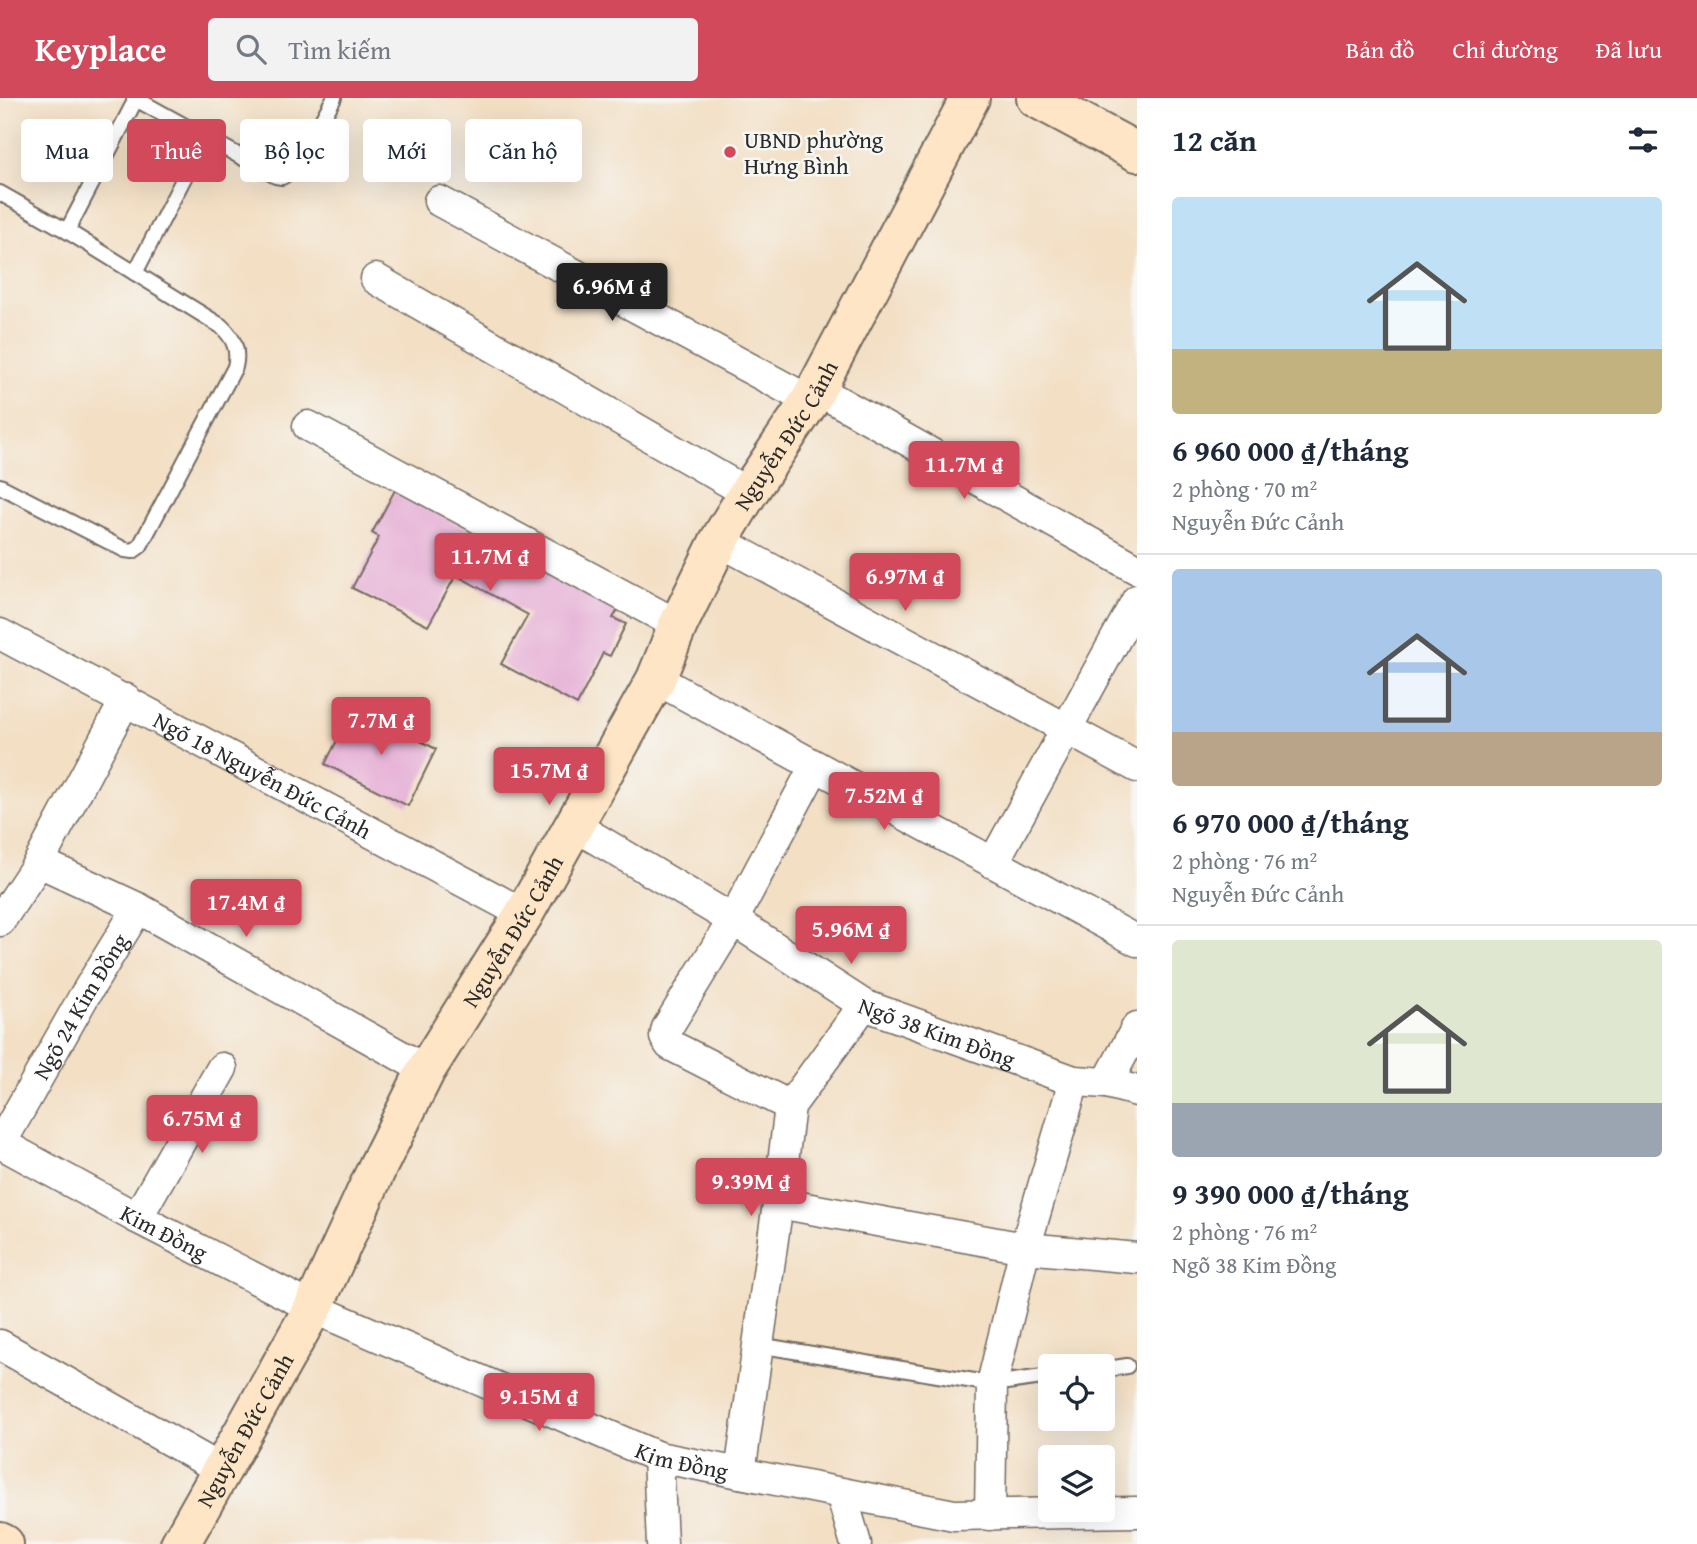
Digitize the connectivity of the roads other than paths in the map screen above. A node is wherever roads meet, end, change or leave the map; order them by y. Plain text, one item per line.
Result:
1 (334, 98) edge
2 (970, 98) edge
3 (1036, 98) edge
4 (135, 99) edge
5 (171, 119) edge
6 (226, 149) edge
7 (1137, 152) edge
8 (182, 182) edge
9 (0, 193) edge
10 (439, 201) dead end
11 (67, 231) junction
12 (135, 273) junction
13 (376, 279) dead end
14 (813, 395) junction
15 (308, 426) dead end
16 (0, 486) edge
17 (748, 493) junction
18 (719, 541) junction
19 (1137, 569) edge
20 (1137, 600) edge
21 (678, 625) junction
22 (0, 634) edge
23 (656, 679) junction
24 (126, 699) junction
25 (1066, 729) junction
26 (815, 766) junction
27 (1137, 767) edge
28 (573, 824) junction
29 (39, 862) junction
30 (993, 863) junction
31 (9, 887) edge
32 (138, 908) junction
33 (524, 914) junction
34 (733, 920) junction
35 (0, 921) edge
36 (1137, 941) edge
37 (864, 1005) junction
38 (1137, 1027) edge
39 (222, 1068) dead end
40 (426, 1070) junction
41 (1074, 1081) junction
42 (1108, 1083) junction
43 (1137, 1091) edge
44 (790, 1106) junction
45 (1, 1143) edge
46 (778, 1203) junction
47 (137, 1218) junction
48 (1025, 1248) junction
49 (1137, 1258) edge
50 (313, 1308) junction
51 (0, 1345) edge
52 (758, 1345) junction
53 (1127, 1366) dead end
54 (1115, 1368) edge
55 (1038, 1378) edge
56 (992, 1384) junction
57 (658, 1457) junction
58 (222, 1470) junction
59 (740, 1473) junction
60 (841, 1493) junction
61 (1137, 1512) edge
62 (989, 1515) junction
63 (180, 1544) edge
64 (662, 1544) edge
65 (856, 1544) edge

1 - 6 lane
2 - 14 street, Nguyễn Đức Cảnh
3 - 7 street
4 - 5 lane
4 - 11 lane
8 - 12 lane
9 - 11 lane
10 - 14 street
11 - 12 lane
12 - 16 lane
13 - 17 street
14 - 17 street, Nguyễn Đức Cảnh
14 - 19 street
15 - 21 street
17 - 18 street, Nguyễn Đức Cảnh
18 - 21 street, Nguyễn Đức Cảnh
18 - 25 street
20 - 25 street
21 - 23 street, Nguyễn Đức Cảnh
22 - 24 street, Ngõ 18 Nguyễn Đức Cảnh
23 - 26 street
23 - 28 street, Nguyễn Đức Cảnh
24 - 29 street
24 - 33 street, Ngõ 18 Nguyễn Đức Cảnh
25 - 27 street
25 - 30 street
26 - 30 street
26 - 34 street
28 - 33 street, Nguyễn Đức Cảnh
28 - 34 street, Ngõ 38 Kim Đồng
29 - 31 street
29 - 32 street
30 - 36 street
31 - 35 street
32 - 40 street
32 - 45 street, Ngõ 24 Kim Đồng
33 - 40 street, Nguyễn Đức Cảnh
34 - 37 street, Ngõ 38 Kim Đồng
34 - 44 street
37 - 41 street, Ngõ 38 Kim Đồng
37 - 44 street
38 - 42 street
39 - 47 street
40 - 50 street, Nguyễn Đức Cảnh
41 - 42 street, Ngõ 38 Kim Đồng
41 - 48 street
42 - 43 street, Ngõ 38 Kim Đồng
44 - 46 street
45 - 47 street, Kim Đồng
46 - 48 street
46 - 52 street
47 - 50 street, Kim Đồng
48 - 49 street
48 - 56 street
50 - 57 street, Kim Đồng
50 - 58 street, Nguyễn Đức Cảnh
51 - 58 street
52 - 56 lane
52 - 59 street
53 - 54 lane
55 - 56 lane
56 - 62 street
57 - 59 street, Kim Đồng
57 - 64 street
58 - 63 street, Nguyễn Đức Cảnh
59 - 60 street, Kim Đồng
60 - 62 street, Kim Đồng
60 - 65 street
61 - 62 street, Kim Đồng

